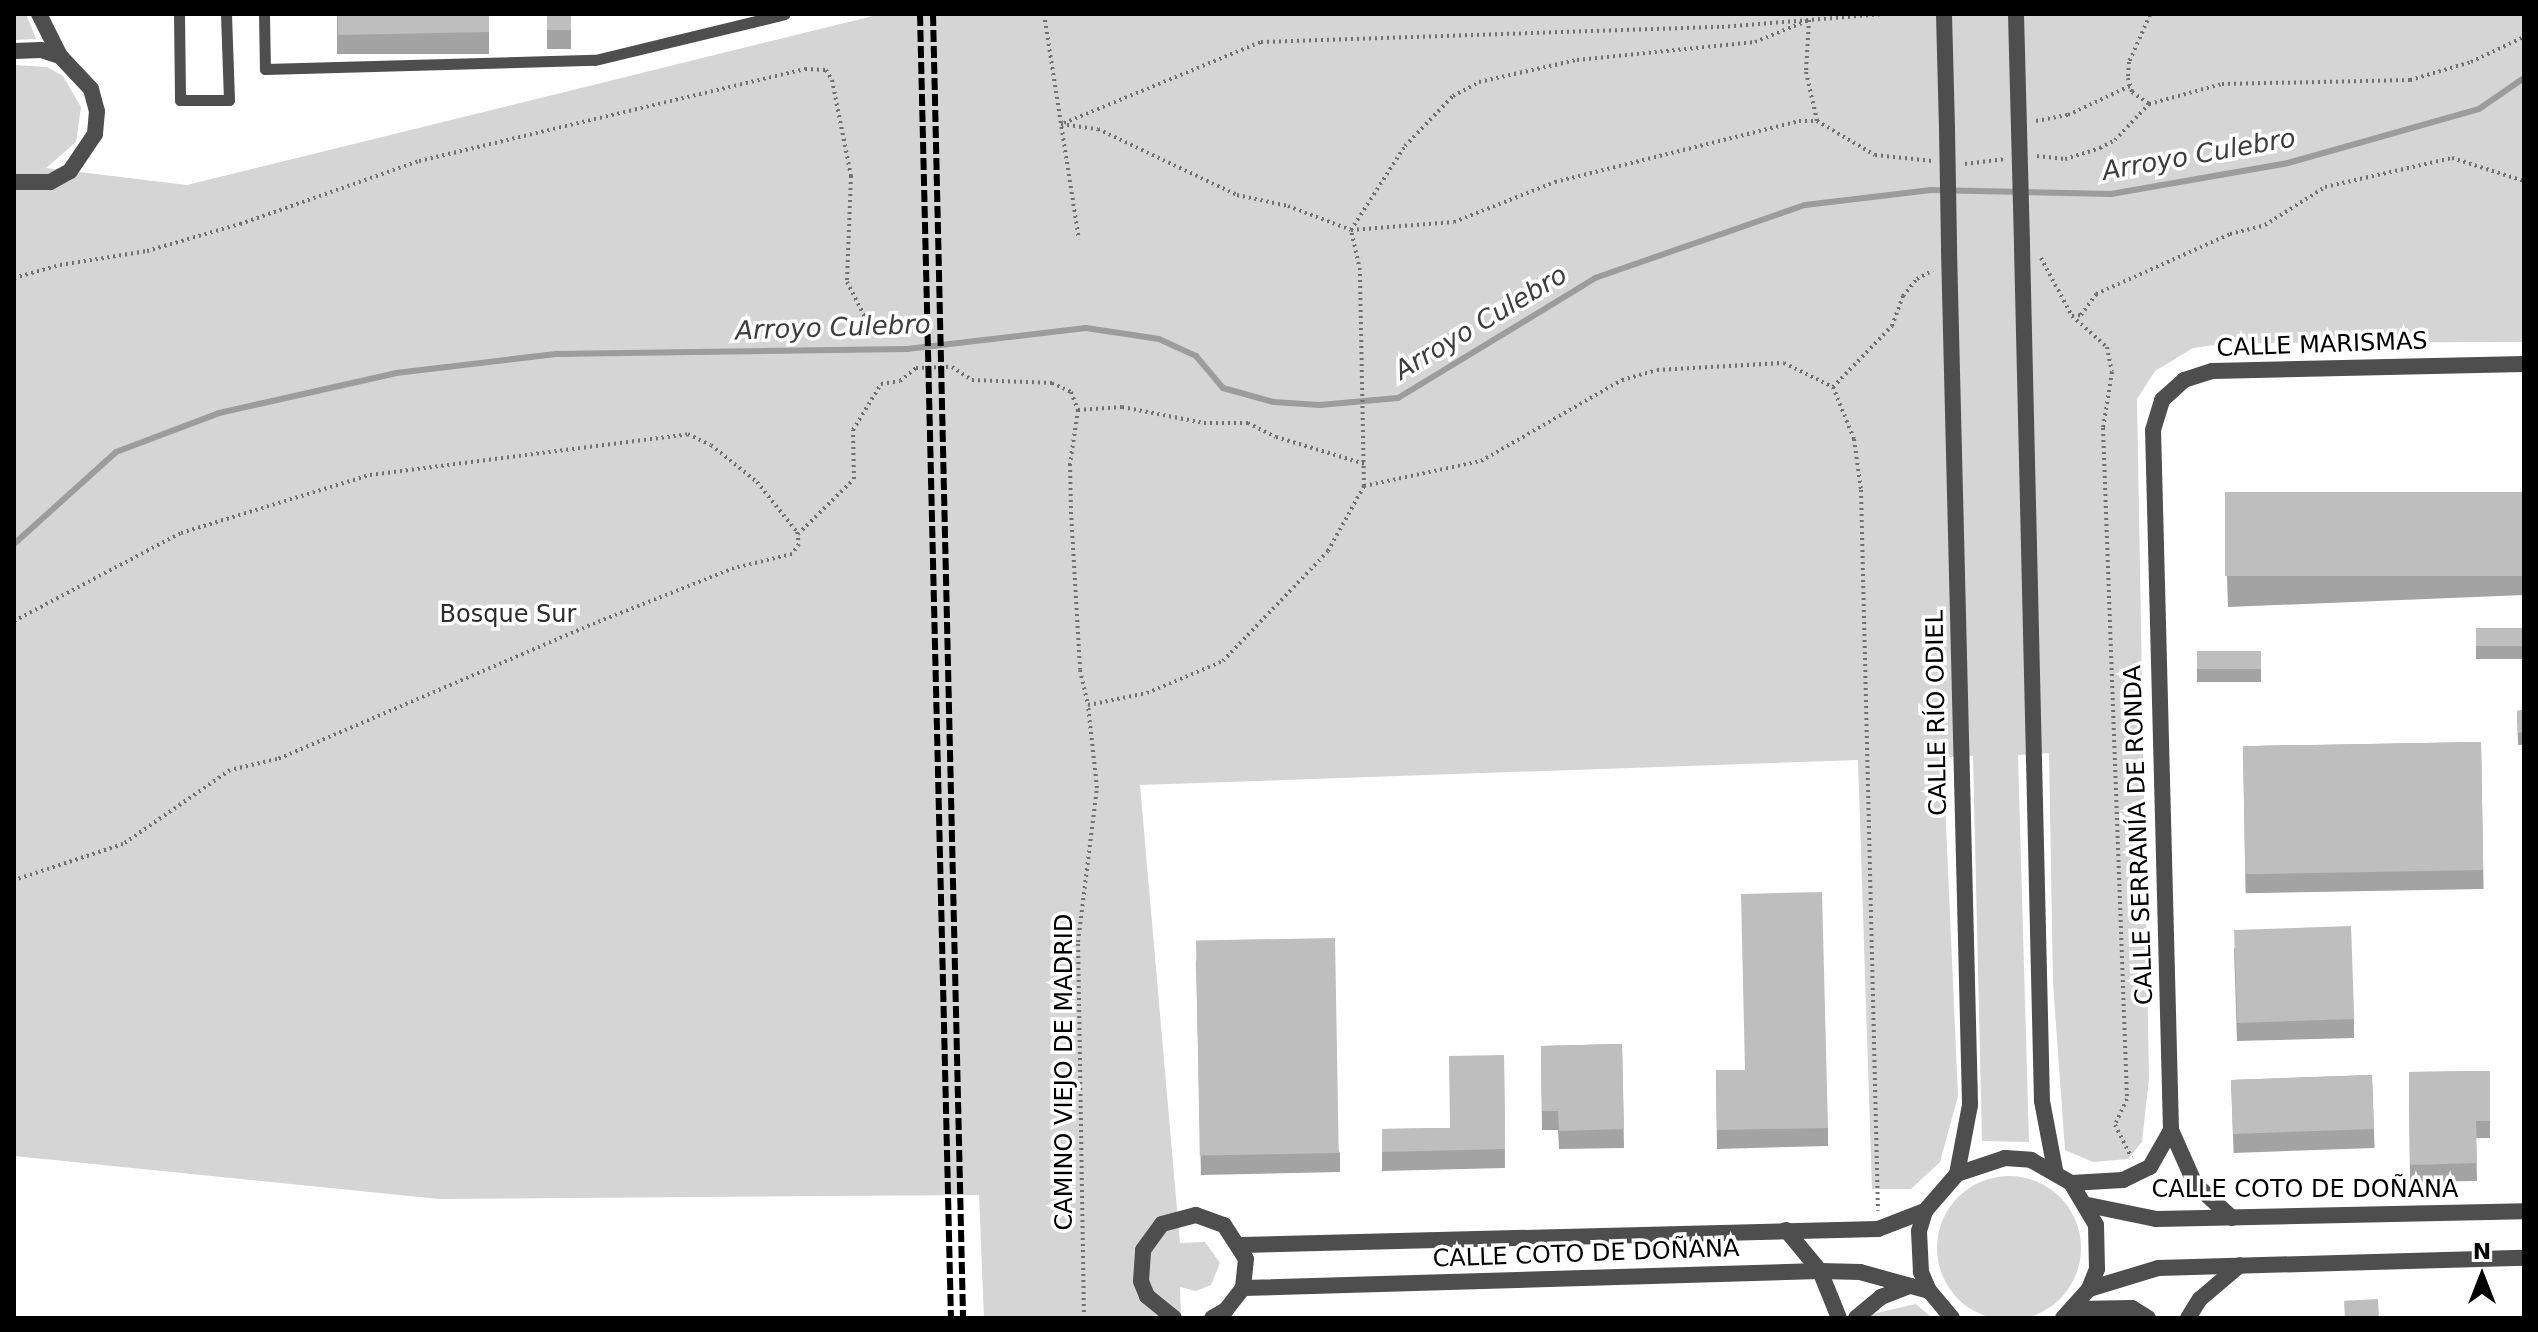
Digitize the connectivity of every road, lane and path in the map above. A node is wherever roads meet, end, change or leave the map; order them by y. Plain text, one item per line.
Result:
1 (39, 14) edge
2 (179, 14) edge
3 (226, 14) edge
4 (264, 14) edge
5 (785, 14) edge
6 (1044, 14) edge
7 (1883, 14) edge
8 (1944, 14) edge
9 (2016, 14) edge
10 (2150, 14) edge
11 (1809, 20) junction
12 (2524, 37) edge
13 (14, 51) edge
14 (60, 56) junction
15 (2130, 86) junction
16 (2149, 104) junction
17 (1817, 121) junction
18 (1061, 124) junction
19 (2019, 125) junction
20 (2023, 157) dead end
21 (2010, 158) dead end
22 (1937, 161) dead end
23 (1952, 163) dead end
24 (2524, 181) edge
25 (14, 182) edge
26 (1351, 230) junction
27 (1079, 239) dead end
28 (2022, 247) junction
29 (1950, 267) junction
30 (14, 278) edge
31 (2072, 316) junction
32 (866, 319) dead end
33 (2524, 364) edge
34 (1833, 387) junction
35 (1078, 410) junction
36 (2153, 430) joint
37 (1365, 464) junction
38 (1364, 486) junction
39 (797, 535) junction
40 (14, 621) edge
41 (1088, 705) junction
42 (14, 880) edge
43 (2171, 1130) junction
44 (2136, 1166) dead end
45 (2055, 1170) junction
46 (1957, 1174) junction
47 (2071, 1183) junction
48 (2088, 1205) junction
49 (1925, 1211) junction
50 (2524, 1211) edge
51 (2232, 1218) junction
52 (1878, 1229) junction
53 (1786, 1230) junction
54 (1241, 1245) junction
55 (2524, 1258) edge
56 (2240, 1265) junction
57 (1820, 1271) junction
58 (1910, 1286) junction
59 (1243, 1288) junction
60 (2089, 1289) junction
61 (1929, 1291) junction
62 (2070, 1313) edge
63 (1084, 1318) edge
64 (1174, 1318) edge
65 (1212, 1318) edge
66 (1839, 1318) edge
67 (1856, 1318) edge
68 (1952, 1318) edge
69 (2148, 1318) edge
70 (2188, 1318) edge

1 - 14 street
2 - 3 lane
4 - 5 lane
6 - 18 path
7 - 11 path
8 - 29 street, CALLE RÍO ODIEL, bridge
9 - 19 street
10 - 15 path
11 - 17 path
11 - 18 path
11 - 26 path
12 - 16 path
13 - 14 street
14 - 25 street
15 - 16 path
15 - 19 path
16 - 20 path
17 - 22 path
17 - 26 path
18 - 26 path
18 - 27 path
19 - 28 street, bridge
21 - 23 path
24 - 31 path
26 - 37 path
28 - 31 path
28 - 45 street
29 - 34 path
29 - 46 street, CALLE RÍO ODIEL
30 - 32 path
31 - 44 path
33 - 36 street, CALLE MARISMAS
34 - 38 path
34 - 52 path
35 - 37 path
35 - 39 path
35 - 41 path, CAMINO VIEJO DE MADRID
36 - 43 street, CALLE SERRANÍA DE RONDA
37 - 38 path
38 - 41 path
39 - 40 path
39 - 42 path
41 - 63 path, CAMINO VIEJO DE MADRID
43 - 47 street
43 - 51 street, CALLE SERRANÍA DE RONDA
45 - 46 street
45 - 47 street
46 - 49 street
47 - 48 street
48 - 51 street, CALLE COTO DE DOÑANA
48 - 60 street
49 - 52 street, CALLE COTO DE DOÑANA
49 - 61 street
50 - 51 street, CALLE COTO DE DOÑANA
52 - 53 street, CALLE COTO DE DOÑANA
53 - 54 street, CALLE COTO DE DOÑANA
53 - 57 street
54 - 59 street
54 - 64 street
55 - 56 street
56 - 60 street
56 - 70 street
57 - 58 street, CALLE COTO DE DOÑANA
57 - 59 street, CALLE COTO DE DOÑANA
57 - 66 street
58 - 61 street, CALLE COTO DE DOÑANA
58 - 67 street
59 - 65 street
60 - 62 street
61 - 68 street
62 - 69 street

